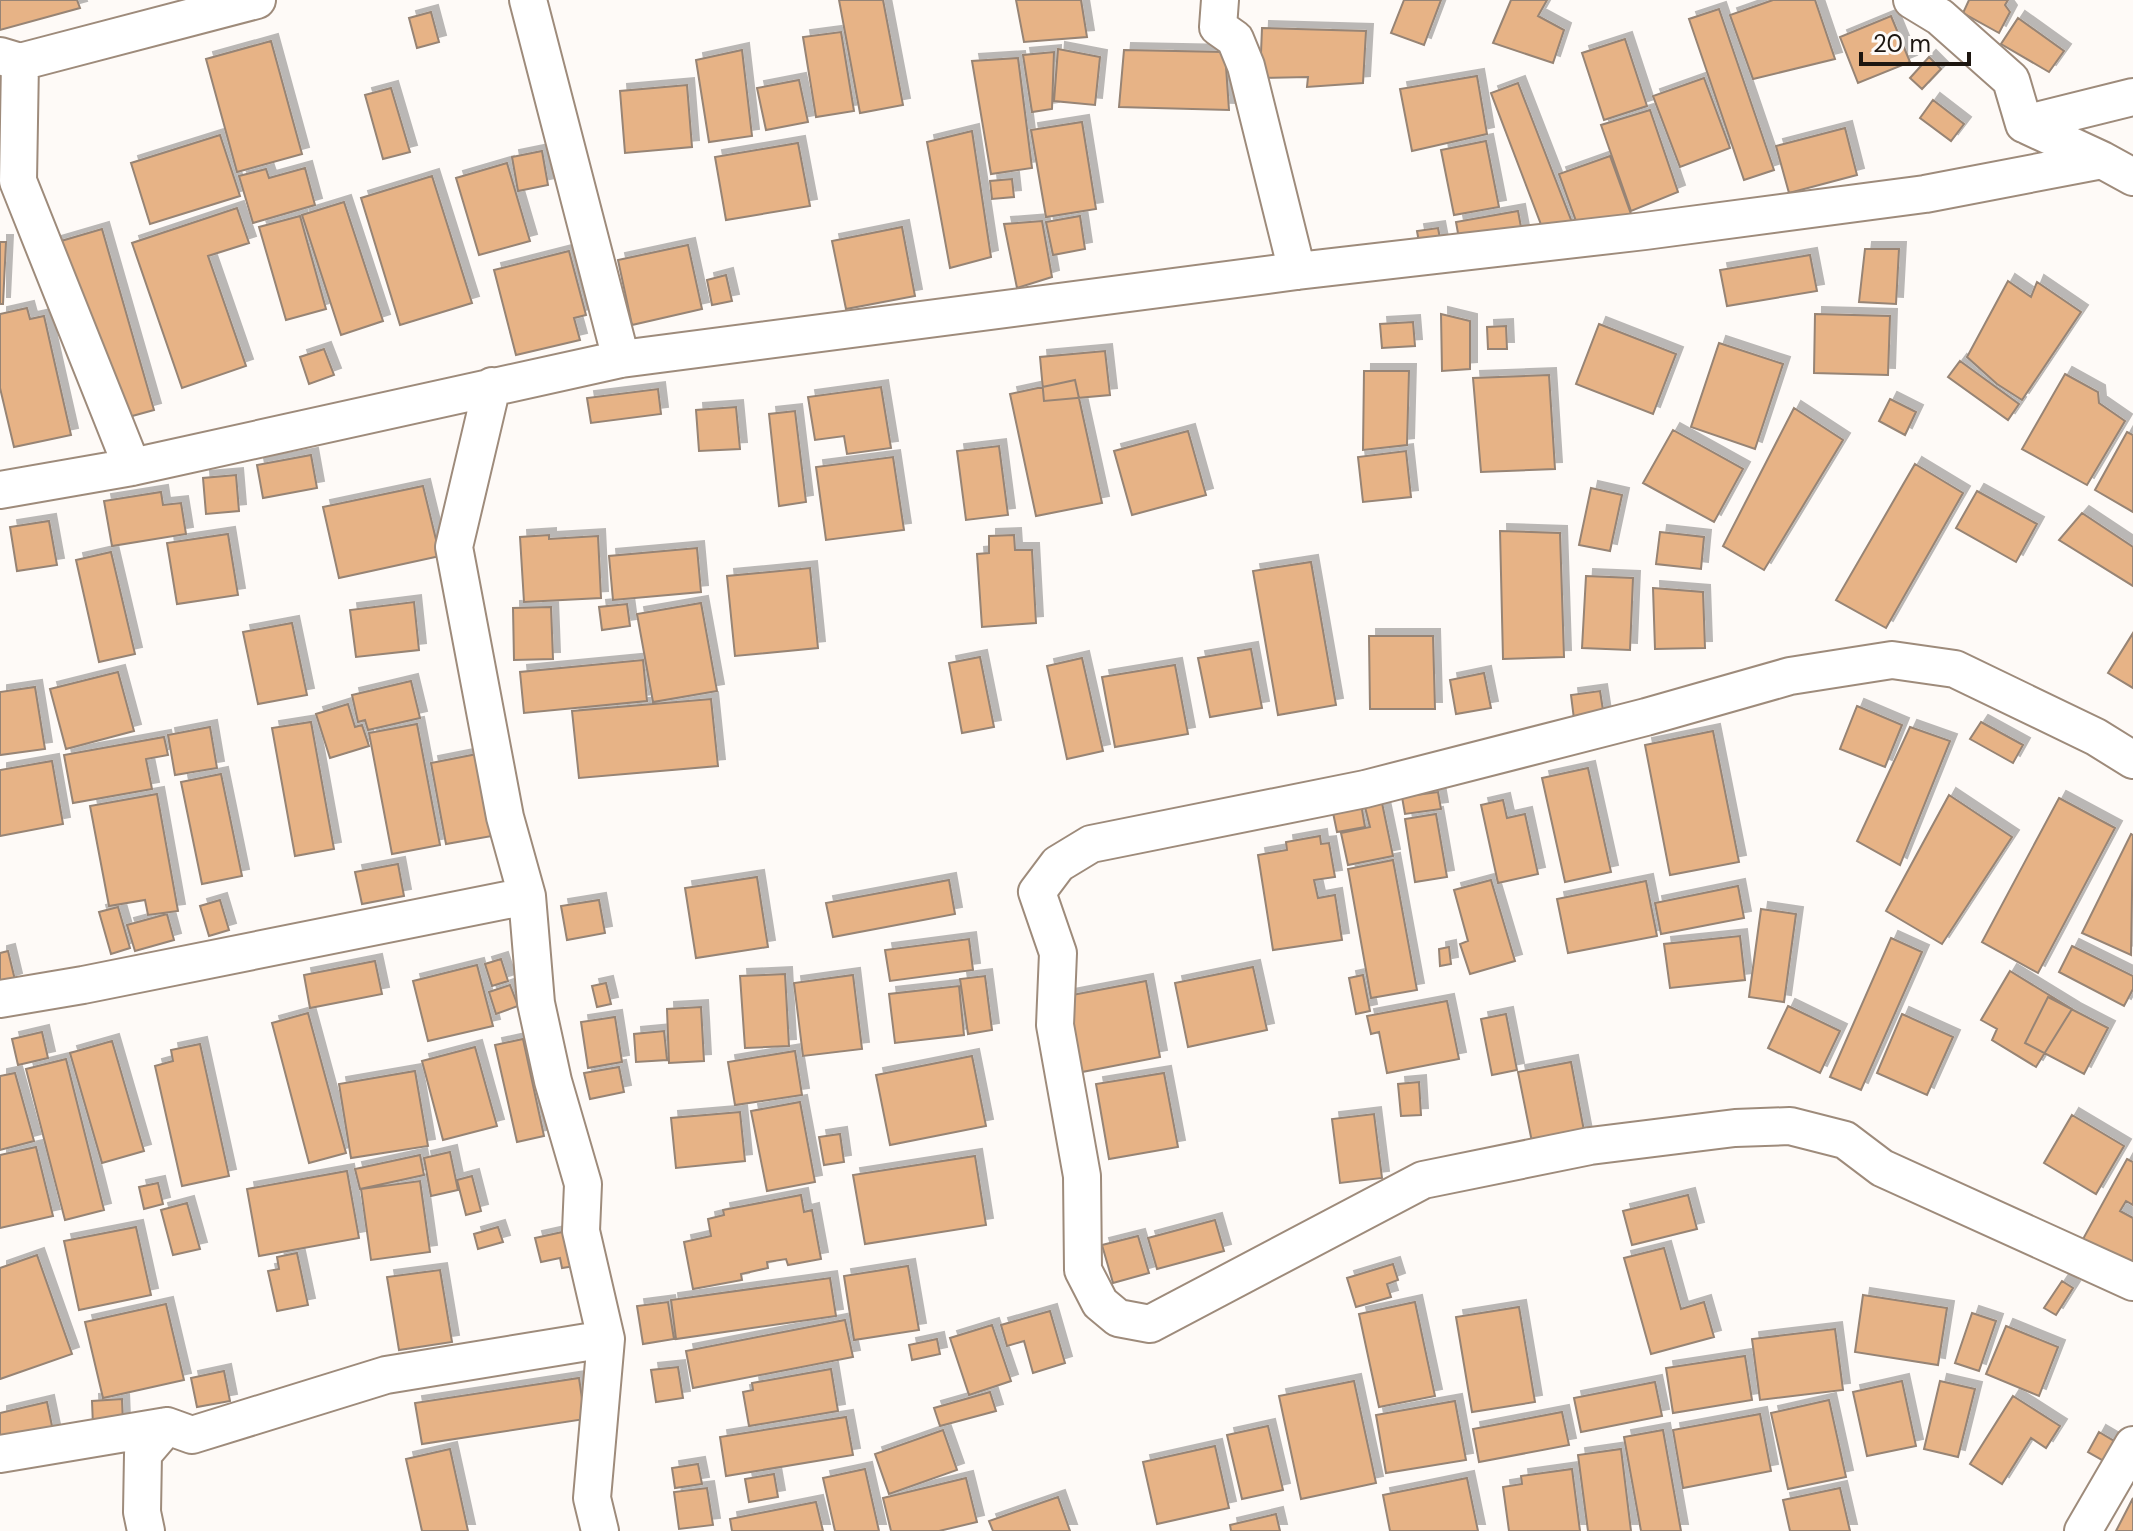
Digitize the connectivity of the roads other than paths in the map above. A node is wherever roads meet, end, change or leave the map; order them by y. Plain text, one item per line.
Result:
1 (257, 0) edge
2 (528, 0) edge
3 (1220, 0) edge
4 (1912, 0) edge
5 (10, 59) edge
6 (2133, 97) edge
7 (2024, 124) junction
8 (2102, 160) junction
9 (2133, 177) edge
10 (1297, 271) junction
11 (621, 359) junction
12 (492, 386) junction
13 (132, 467) junction
14 (0, 490) edge
15 (2133, 760) edge
16 (527, 896) junction
17 (0, 999) edge
18 (2133, 1282) edge
19 (606, 1339) junction
20 (167, 1426) junction
21 (2133, 1445) edge
22 (0, 1454) edge
23 (146, 1531) edge
24 (600, 1531) edge
25 (2083, 1531) edge

1 - 5 street
2 - 11 street
3 - 10 street
4 - 7 street
5 - 13 street
6 - 7 street
7 - 8 street
8 - 9 street
8 - 10 street
10 - 11 street
11 - 12 street
12 - 13 street
12 - 16 street
13 - 14 street
15 - 18 street
16 - 17 street
16 - 19 street
19 - 20 street
19 - 24 street
20 - 22 street
20 - 23 street
21 - 25 street

